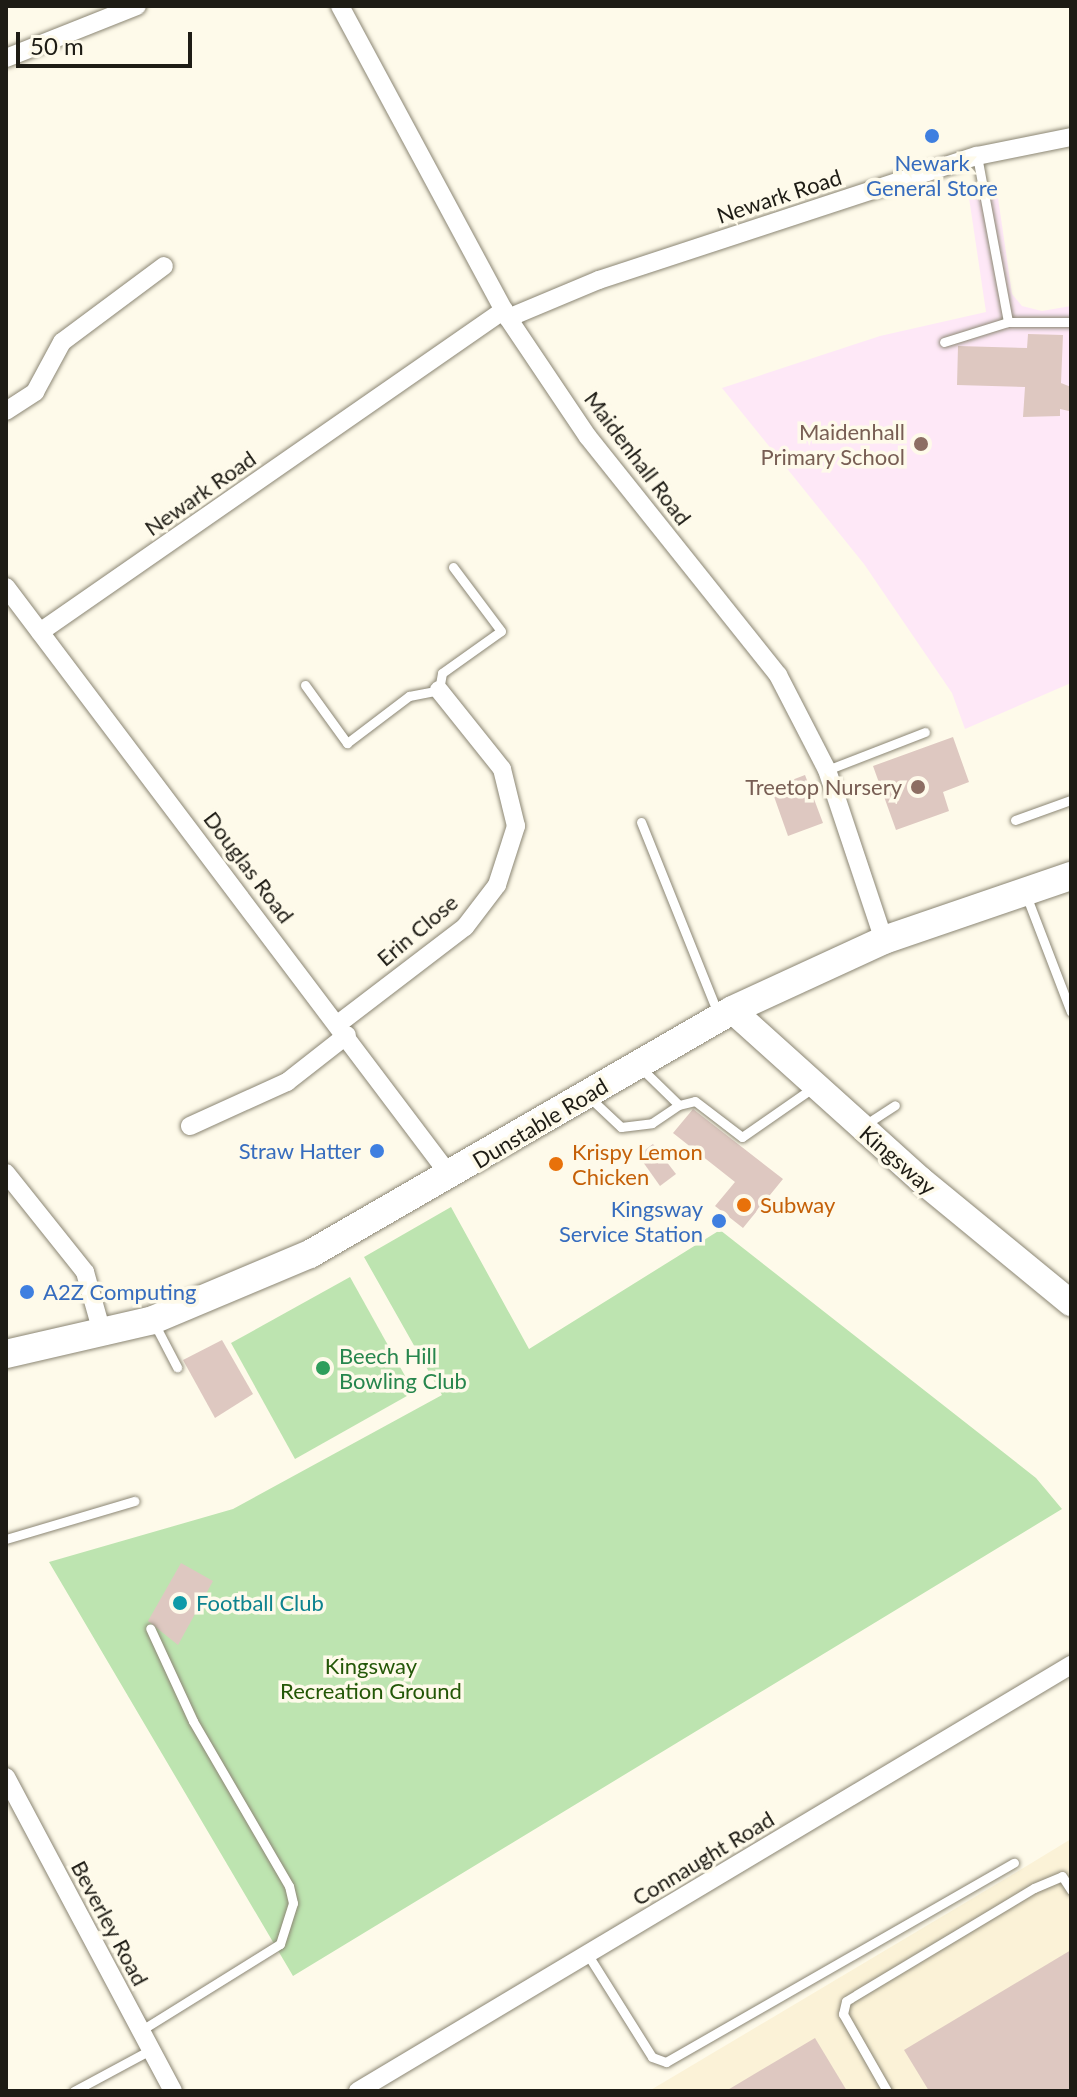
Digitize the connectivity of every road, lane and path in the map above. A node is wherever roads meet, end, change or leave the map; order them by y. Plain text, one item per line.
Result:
1 (137, 6) edge
2 (340, 6) edge
3 (6, 58) edge
4 (1071, 137) edge
5 (977, 156) junction
6 (164, 266) dead end
7 (506, 314) junction
8 (1008, 322) junction
9 (1071, 322) edge
10 (944, 342) dead end
11 (6, 411) edge
12 (453, 567) dead end
13 (6, 587) edge
14 (40, 632) junction
15 (305, 685) dead end
16 (439, 690) junction
17 (925, 732) dead end
18 (827, 770) junction
19 (1071, 800) edge
20 (1015, 820) dead end
21 (641, 822) dead end
22 (1071, 876) edge
23 (1025, 891) junction
24 (884, 940) junction
25 (1071, 1012) edge
26 (726, 1014) junction
27 (343, 1030) junction
28 (638, 1065) junction
29 (814, 1087) junction
30 (587, 1094) junction
31 (679, 1105) junction
32 (895, 1105) dead end
33 (190, 1126) dead end
34 (861, 1128) junction
35 (6, 1173) edge
36 (451, 1177) junction
37 (1071, 1303) edge
38 (153, 1320) junction
39 (101, 1329) junction
40 (6, 1354) edge
41 (177, 1367) dead end
42 (134, 1501) dead end
43 (6, 1539) edge
44 (150, 1628) dead end
45 (1071, 1665) edge
46 (6, 1777) edge
47 (1014, 1863) dead end
48 (1071, 1890) edge
49 (588, 1955) junction
50 (140, 2031) junction
51 (150, 2050) junction
52 (74, 2091) edge
53 (173, 2091) edge
54 (358, 2091) edge
55 (887, 2091) edge

1 - 3 street
2 - 7 street, Maidenhall Road
4 - 5 street, Newark Road
5 - 7 street, Newark Road
5 - 8 lane
6 - 11 street
7 - 14 street, Newark Road
7 - 18 street, Maidenhall Road
8 - 9 lane
8 - 10 lane
12 - 16 lane
13 - 14 street, Douglas Road
14 - 27 street, Douglas Road
15 - 16 lane
16 - 27 street, Erin Close
17 - 18 lane
18 - 24 street, Maidenhall Road
19 - 20 lane
21 - 26 lane
22 - 23 main road, Dunstable Road
23 - 24 main road, Dunstable Road
23 - 25 lane
24 - 26 main road, Dunstable Road
26 - 28 main road, Dunstable Road
26 - 29 street, Kingsway
27 - 33 street, Erin Close
27 - 36 street, Douglas Road
28 - 30 main road, Dunstable Road
28 - 31 lane
29 - 31 lane
29 - 34 street, Kingsway
30 - 31 lane
30 - 36 main road, Dunstable Road
32 - 34 lane
34 - 37 street, Kingsway
35 - 39 street
36 - 38 main road, Dunstable Road
38 - 39 main road, Dunstable Road
38 - 41 lane
39 - 40 main road, Dunstable Road
42 - 43 lane
44 - 50 lane
45 - 49 street, Connaught Road
46 - 50 street, Beverley Road
47 - 49 lane
48 - 55 lane
49 - 54 street, Connaught Road
50 - 51 street, Beverley Road
51 - 52 lane
51 - 53 street, Beverley Road

